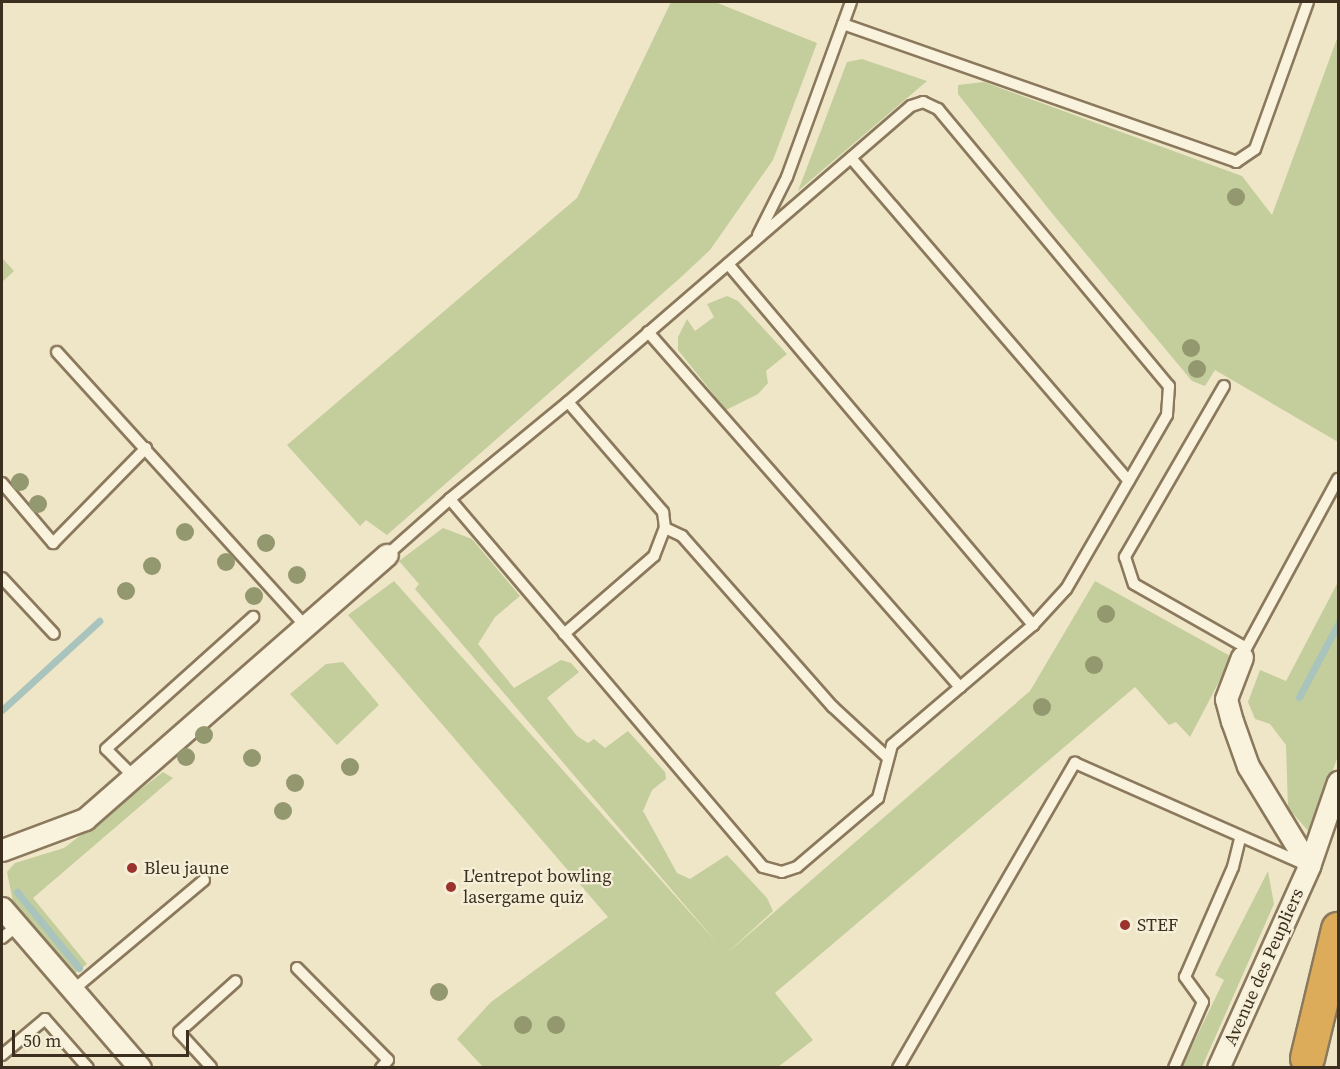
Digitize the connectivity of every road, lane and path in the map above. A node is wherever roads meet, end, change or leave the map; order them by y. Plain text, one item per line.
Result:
1 (851, 2) edge
2 (1308, 2) edge
3 (843, 24) junction
4 (851, 158) junction
5 (756, 240) junction
6 (728, 264) junction
7 (648, 332) junction
8 (57, 352) dead end
9 (1224, 386) dead end
10 (568, 402) junction
11 (146, 448) junction
12 (1338, 479) edge
13 (1129, 481) junction
14 (2, 483) edge
15 (450, 499) junction
16 (665, 528) junction
17 (387, 555) joint
18 (2, 578) edge
19 (253, 617) dead end
20 (304, 624) junction
21 (1033, 625) junction
22 (54, 634) dead end
23 (564, 634) junction
24 (1244, 652) junction
25 (960, 687) junction
26 (887, 757) junction
27 (136, 779) junction
28 (1338, 782) edge
29 (1240, 838) junction
30 (2, 850) edge
31 (1309, 866) junction
32 (204, 880) dead end
33 (2, 908) edge
34 (1338, 929) edge
35 (9, 932) edge
36 (297, 968) dead end
37 (236, 981) dead end
38 (1338, 982) edge
39 (73, 990) junction
40 (2, 1055) edge
41 (1305, 1063) edge
42 (211, 1067) edge
43 (88, 1068) edge
44 (140, 1068) edge
45 (381, 1068) edge
46 (897, 1068) edge
47 (1174, 1068) edge
48 (1218, 1068) edge

1 - 3 lane
2 - 3 lane
3 - 5 lane
4 - 5 lane
4 - 13 lane
4 - 13 lane
5 - 6 lane
6 - 7 lane
6 - 21 lane
7 - 10 lane
7 - 25 lane
8 - 11 lane
9 - 24 lane
10 - 15 lane
10 - 16 lane
11 - 14 lane
11 - 20 lane
12 - 24 lane
13 - 21 lane
15 - 17 lane
15 - 23 lane
16 - 23 lane
16 - 26 lane
17 - 20 street
18 - 22 lane
19 - 27 lane
20 - 27 street
21 - 25 lane
23 - 26 lane
24 - 31 street, Avenue des Peupliers
25 - 26 lane
27 - 30 street
28 - 31 street, Avenue des Peupliers
29 - 31 lane
29 - 46 lane
29 - 47 lane
31 - 48 street, Avenue des Peupliers
32 - 39 lane
33 - 35 street
34 - 41 highway
35 - 39 street
36 - 45 lane
37 - 42 lane
38 - 41 highway
39 - 44 street
40 - 43 lane

